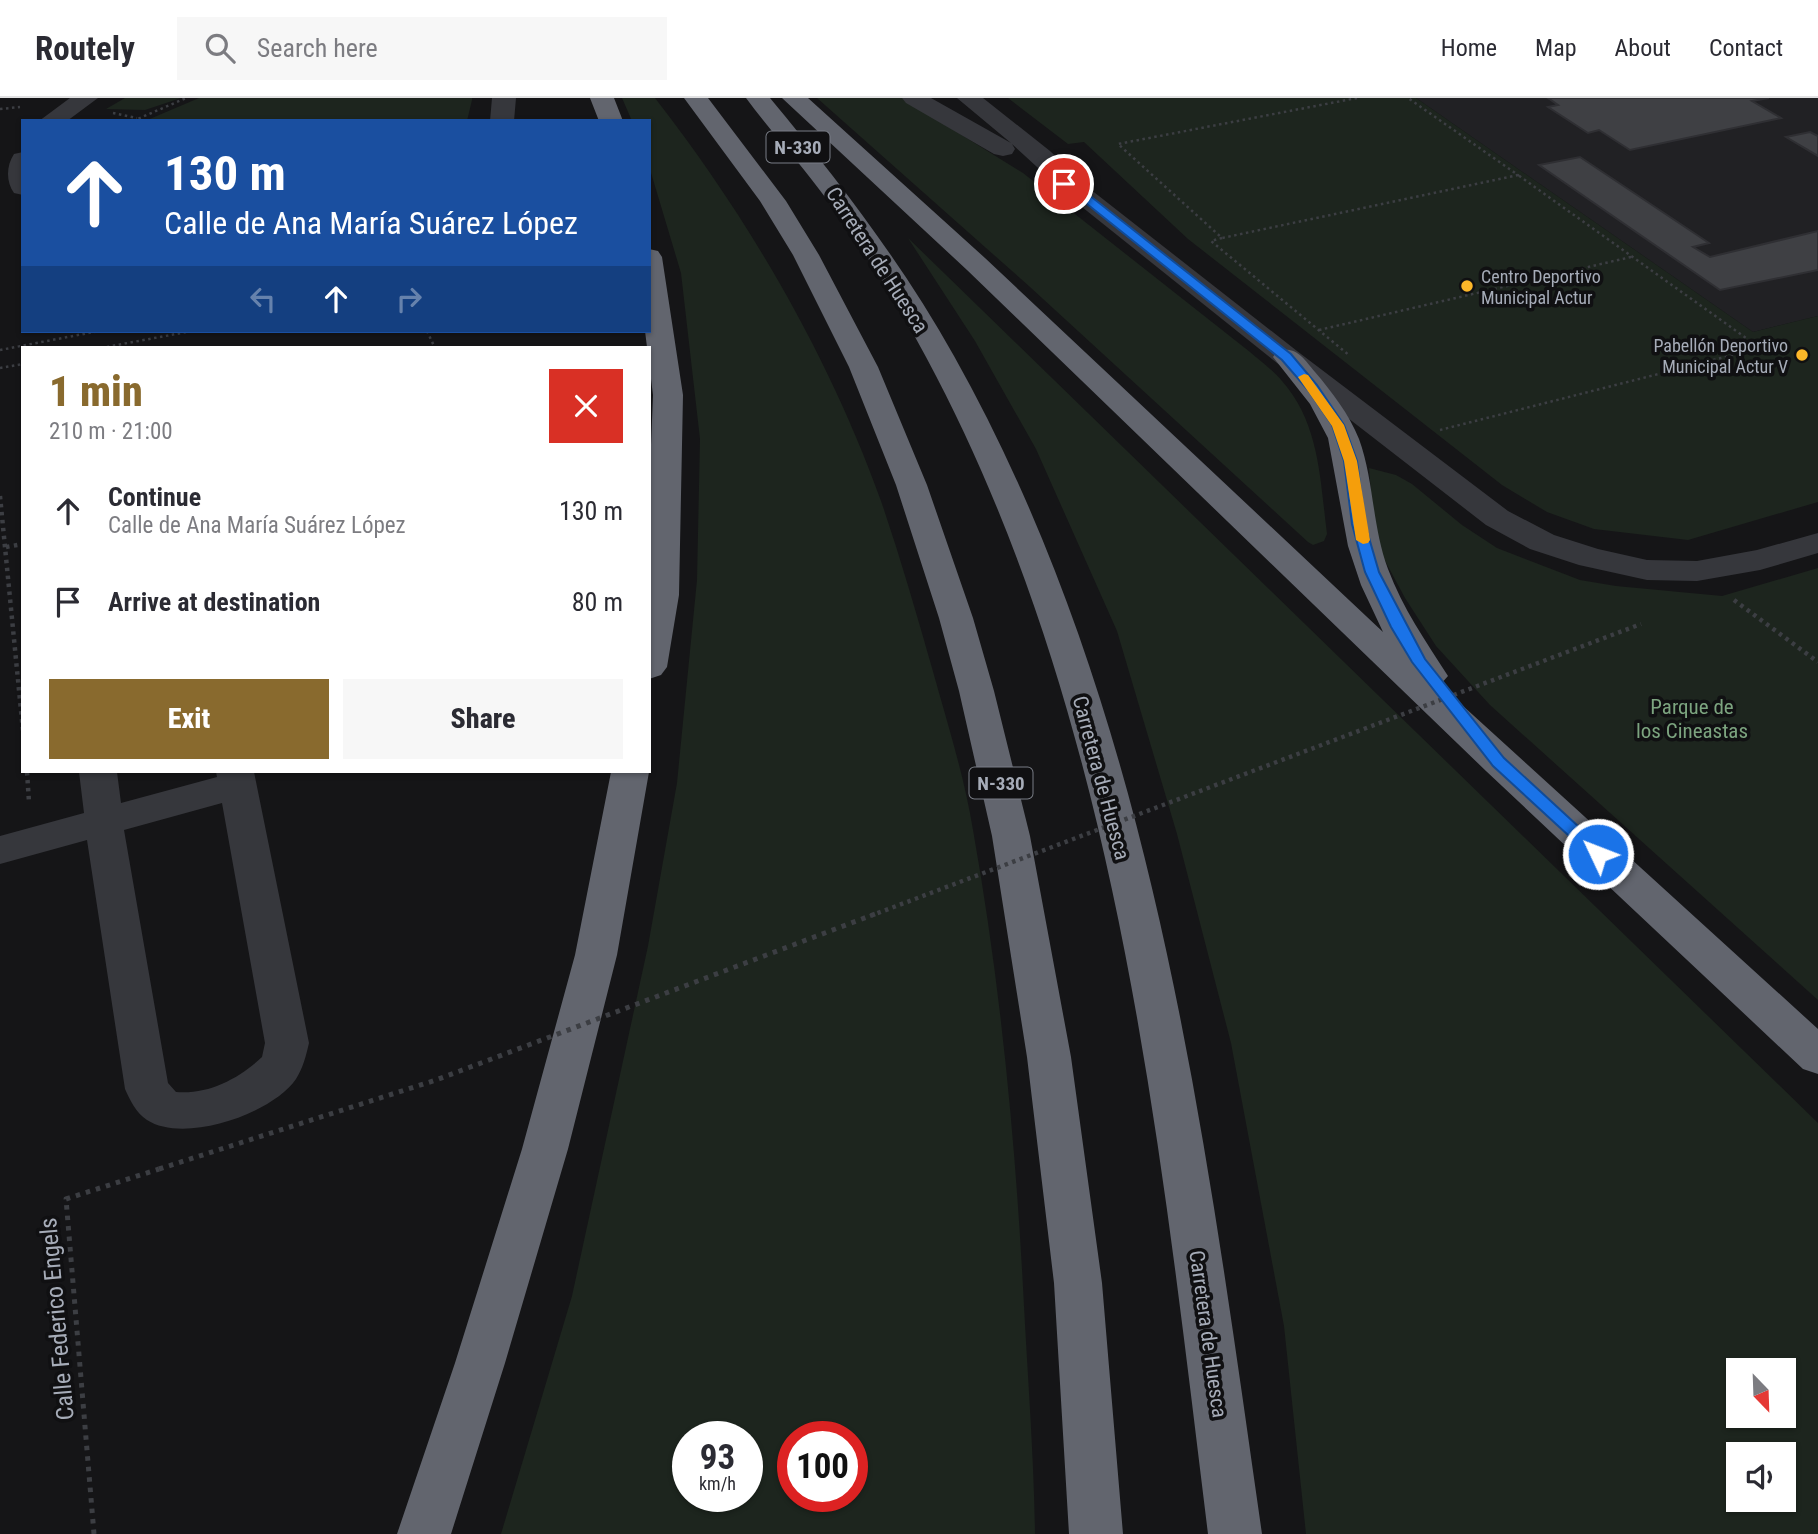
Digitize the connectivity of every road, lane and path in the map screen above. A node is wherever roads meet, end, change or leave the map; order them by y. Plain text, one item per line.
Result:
1 (186, 98) edge
2 (504, 98) edge
3 (602, 98) edge
4 (696, 98) edge
5 (758, 98) edge
6 (794, 98) edge
7 (914, 98) edge
8 (969, 98) edge
9 (1357, 98) edge
10 (1408, 98) edge
11 (96, 105) edge
12 (29, 107) dead end
13 (0, 109) edge
14 (137, 118) joint
15 (57, 119) edge
16 (502, 119) edge
17 (610, 119) edge
18 (1518, 176) junction
19 (1081, 194) junction
20 (1223, 238) junction
21 (1632, 257) junction
22 (651, 272) edge
23 (1318, 330) junction
24 (89, 333) edge
25 (181, 333) edge
26 (113, 346) edge
27 (0, 350) edge
28 (1287, 357) junction
29 (21, 363) edge
30 (1358, 363) dead end
31 (0, 368) edge
32 (1439, 430) dead end
33 (0, 496) edge
34 (1818, 543) edge
35 (21, 544) edge
36 (6, 547) junction
37 (1733, 599) dead end
38 (1641, 624) dead end
39 (651, 657) edge
40 (1818, 662) edge
41 (21, 709) edge
42 (1499, 762) junction
43 (27, 773) edge
44 (98, 773) edge
45 (630, 773) edge
46 (237, 778) edge
47 (30, 805) dead end
48 (106, 822) junction
49 (0, 850) edge
50 (1818, 1056) edge
51 (94, 1534) edge
52 (424, 1534) edge
53 (1096, 1534) edge
54 (1236, 1534) edge

1 - 14 path
2 - 16 street
3 - 17 highway
4 - 53 highway, N-330
5 - 54 highway, Carretera de Huesca / N-330
6 - 42 highway
7 - 19 street
8 - 19 street
9 - 20 path
10 - 18 path
11 - 14 path
11 - 15 street
12 - 13 path
18 - 20 path
18 - 21 path
19 - 28 street
20 - 23 path
21 - 23 path
21 - 32 path
22 - 39 highway
23 - 30 path
24 - 27 path
25 - 26 path
28 - 34 street
28 - 42 highway
29 - 31 path
33 - 36 path
35 - 36 path
36 - 41 path
37 - 40 path
38 - 51 path, Calle Federico Engels, bridge
42 - 50 highway
43 - 47 path
44 - 48 street
45 - 52 highway
46 - 48 street
46 - 48 street
48 - 49 street

